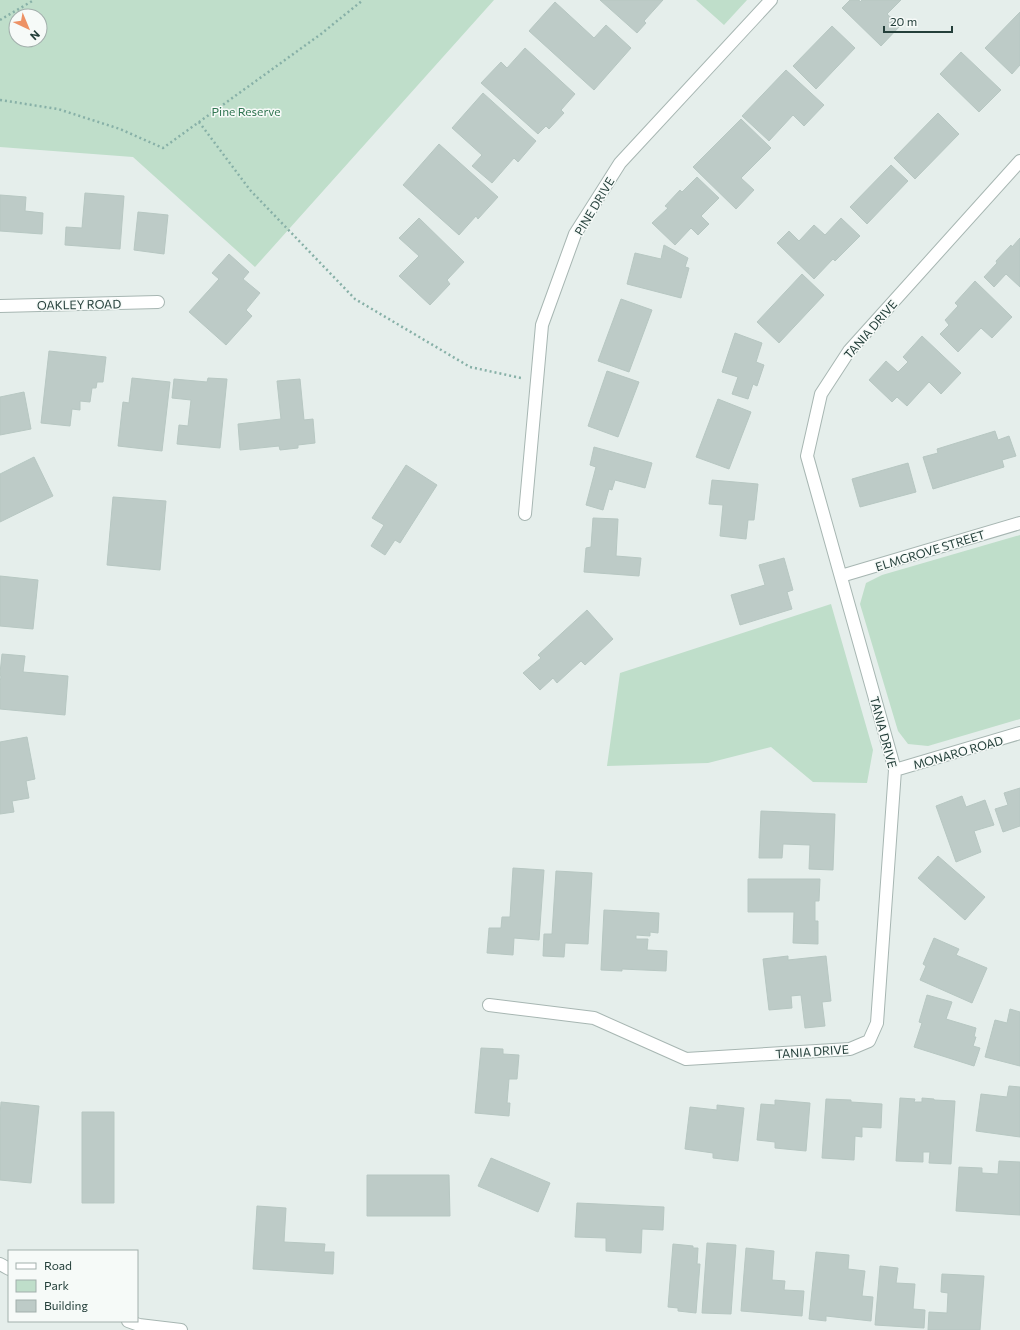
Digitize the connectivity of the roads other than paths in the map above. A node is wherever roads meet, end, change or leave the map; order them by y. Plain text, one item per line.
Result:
1 (771, 0) edge
2 (1020, 161) edge
3 (158, 302) dead end
4 (0, 306) edge
5 (525, 514) dead end
6 (1020, 523) edge
7 (841, 576) junction
8 (1020, 734) edge
9 (895, 770) junction
10 (489, 1005) dead end
11 (131, 1322) edge
12 (181, 1330) edge

1 - 5 street, PINE DRIVE
2 - 7 street, TANIA DRIVE
3 - 4 street, OAKLEY ROAD
6 - 7 street, ELMGROVE STREET
7 - 9 street, TANIA DRIVE
8 - 9 street, MONARO ROAD
9 - 10 street, TANIA DRIVE
11 - 12 street

